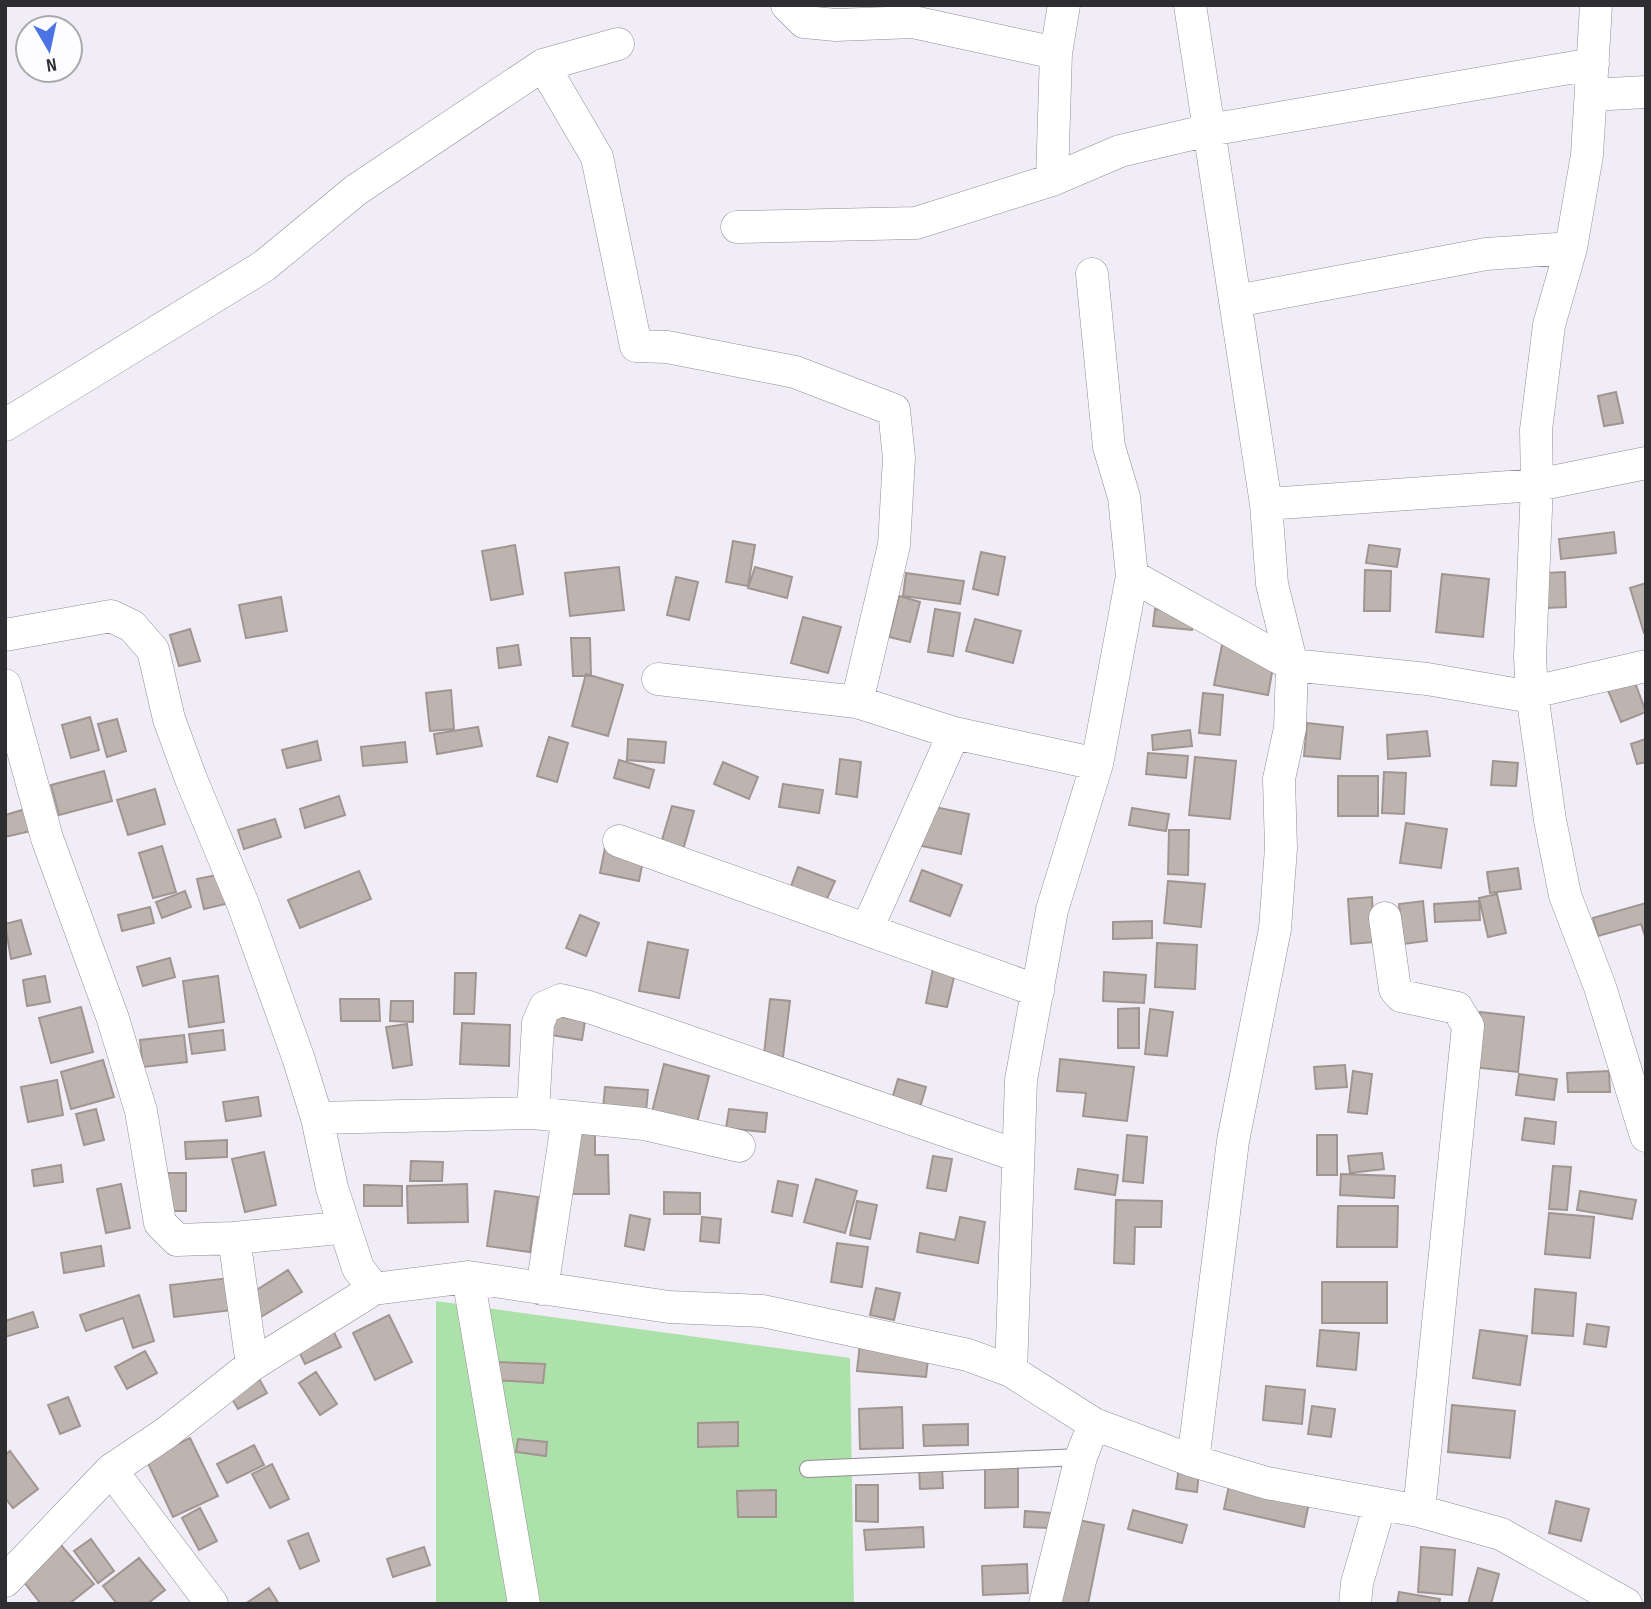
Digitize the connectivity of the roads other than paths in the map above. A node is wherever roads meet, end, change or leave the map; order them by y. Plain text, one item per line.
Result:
1 (787, 5) edge
2 (1064, 5) edge
3 (1190, 5) edge
4 (1596, 5) edge
5 (618, 44) dead end
6 (1056, 53) junction
7 (543, 65) junction
8 (1592, 79) junction
9 (1646, 92) edge
10 (1209, 130) junction
11 (1052, 180) junction
12 (737, 227) dead end
13 (1571, 248) junction
14 (1092, 274) dead end
15 (1236, 302) junction
16 (5, 425) edge
17 (1646, 463) edge
18 (1537, 485) junction
19 (1266, 504) junction
20 (1132, 576) junction
21 (5, 635) edge
22 (1292, 665) junction
23 (1646, 666) edge
24 (658, 680) dead end
25 (5, 685) edge
26 (857, 702) junction
27 (954, 733) junction
28 (1097, 764) junction
29 (619, 841) dead end
30 (1385, 918) dead end
31 (867, 929) junction
32 (1038, 991) junction
33 (533, 1113) junction
34 (568, 1117) junction
35 (317, 1118) junction
36 (1646, 1136) edge
37 (739, 1146) dead end
38 (1018, 1156) junction
39 (342, 1221) junction
40 (234, 1238) junction
41 (468, 1277) junction
42 (374, 1289) junction
43 (542, 1289) junction
44 (252, 1365) junction
45 (1011, 1371) junction
46 (1094, 1424) junction
47 (1081, 1457) junction
48 (1192, 1461) junction
49 (807, 1469) dead end
50 (111, 1470) junction
51 (1380, 1504) junction
52 (1419, 1511) junction
53 (5, 1581) edge
54 (212, 1604) edge
55 (524, 1604) edge
56 (1045, 1604) edge
57 (1355, 1604) edge
58 (1626, 1604) edge

1 - 6 street
2 - 6 street
3 - 10 street
4 - 8 street
5 - 7 street
6 - 11 street
7 - 16 street
7 - 26 street
8 - 9 street
8 - 10 street
8 - 13 street
10 - 11 street
10 - 15 street
11 - 12 street
13 - 15 street
13 - 18 street
14 - 20 street
15 - 19 street
17 - 18 street
18 - 19 street
18 - 36 street
19 - 22 street
20 - 22 street
20 - 28 street
21 - 35 street
22 - 23 street
22 - 48 street
24 - 26 street
25 - 40 street
26 - 27 street
27 - 28 street
27 - 31 street
28 - 32 street
29 - 31 street
30 - 52 street
31 - 32 street
32 - 38 street
33 - 34 street
33 - 35 street
33 - 38 street
34 - 37 street
34 - 43 street
35 - 39 street
38 - 45 street
39 - 40 street
39 - 42 street
40 - 44 street
41 - 42 street
41 - 43 street
41 - 55 street
42 - 44 street
43 - 45 street
44 - 50 street
45 - 46 street
46 - 47 street
46 - 48 street
47 - 49 lane
47 - 56 street
48 - 51 street
50 - 53 street
50 - 54 street
51 - 52 street
51 - 57 street
52 - 58 street

